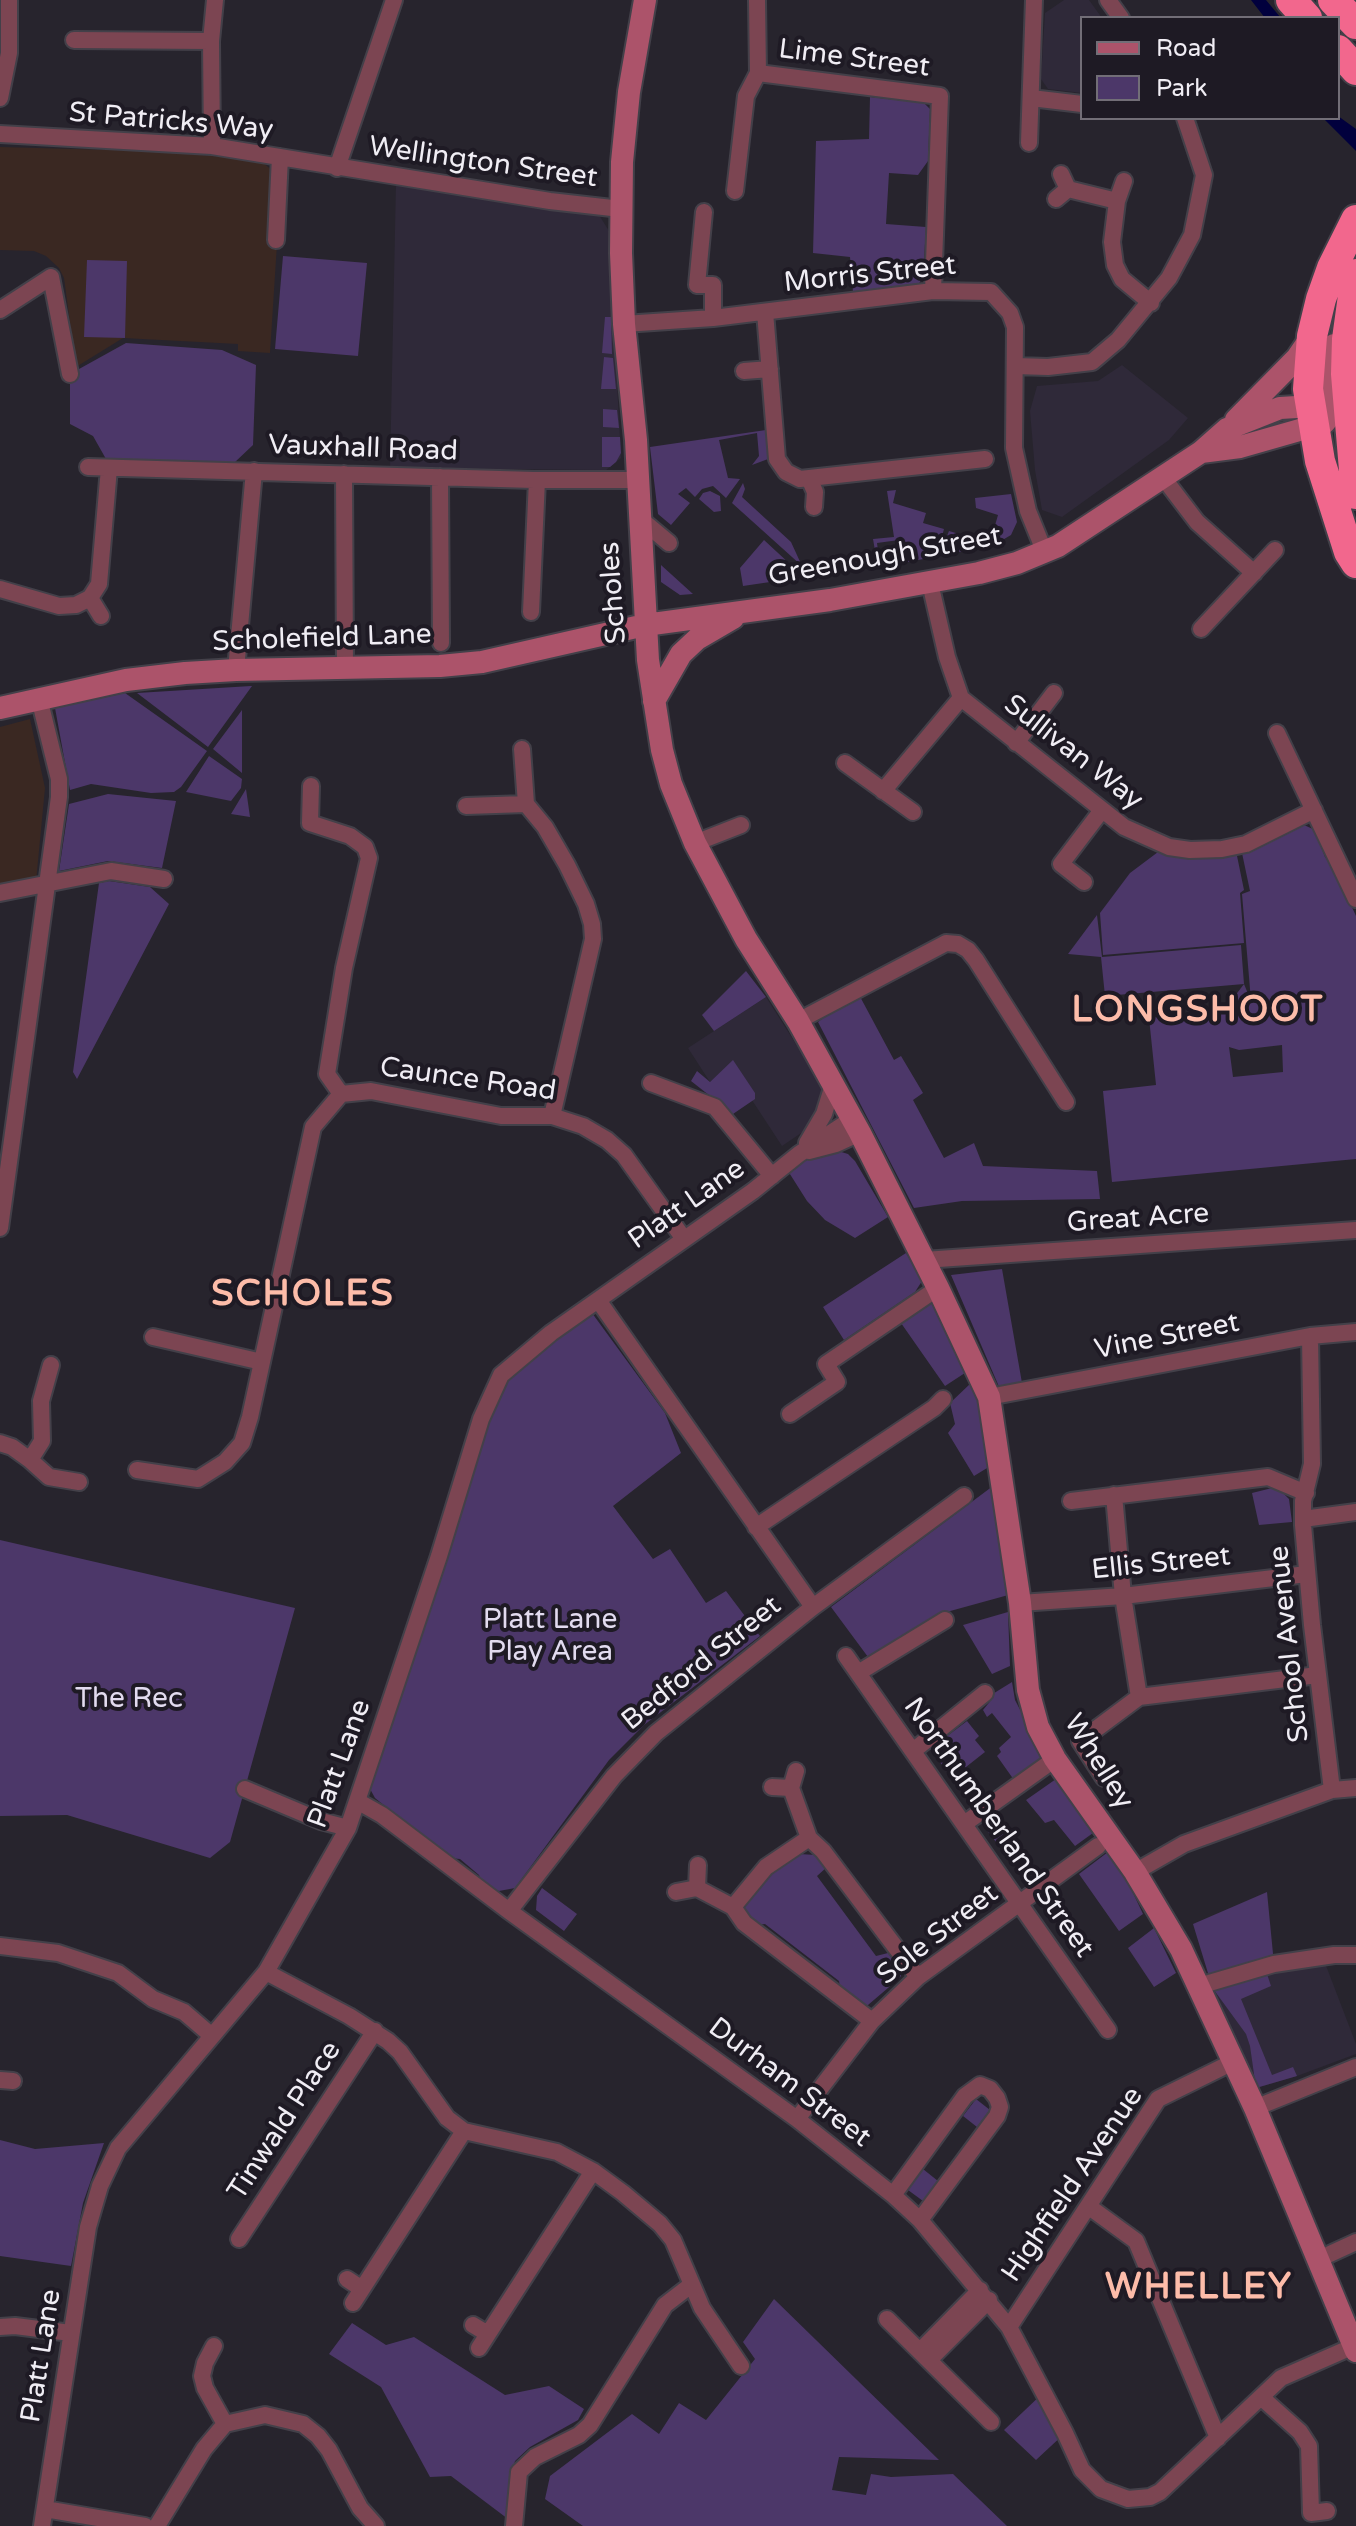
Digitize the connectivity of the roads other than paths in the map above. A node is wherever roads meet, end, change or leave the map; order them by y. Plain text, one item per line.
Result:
1 (9, 0) edge
2 (215, 0) edge
3 (394, 0) edge
4 (645, 0) edge
5 (757, 0) edge
6 (1034, 0) edge
7 (1291, 0) edge
8 (1333, 0) edge
9 (1305, 16) edge
10 (1356, 24) edge
11 (74, 40) dead end
12 (211, 41) junction
13 (1340, 52) edge
14 (1356, 70) edge
15 (758, 73) junction
16 (0, 98) edge
17 (1031, 98) junction
18 (1080, 104) edge
19 (1186, 120) edge
20 (0, 134) edge
21 (1029, 143) dead end
22 (212, 146) junction
23 (280, 157) junction
24 (337, 168) junction
25 (1124, 181) dead end
26 (1062, 187) dead end
27 (735, 191) dead end
28 (1117, 201) junction
29 (621, 209) junction
30 (704, 212) dead end
31 (1355, 219) edge
32 (276, 240) dead end
33 (1355, 275) edge
34 (933, 291) junction
35 (1151, 303) junction
36 (0, 310) edge
37 (765, 312) junction
38 (713, 318) junction
39 (624, 324) junction
40 (1312, 336) junction
41 (1015, 366) junction
42 (770, 369) junction
43 (744, 371) dead end
44 (70, 374) dead end
45 (1325, 411) junction
46 (1227, 429) junction
47 (1201, 452) junction
48 (985, 459) dead end
49 (88, 467) dead end
50 (109, 468) junction
51 (254, 471) junction
52 (344, 474) junction
53 (1162, 476) junction
54 (440, 477) junction
55 (809, 478) junction
56 (537, 480) junction
57 (638, 480) junction
58 (1356, 494) edge
59 (814, 507) dead end
60 (638, 517) junction
61 (669, 543) dead end
62 (1275, 550) dead end
63 (1045, 553) junction
64 (1356, 563) edge
65 (1254, 573) junction
66 (930, 583) junction
67 (0, 589) edge
68 (90, 598) junction
69 (531, 612) dead end
70 (741, 613) junction
71 (101, 616) dead end
72 (645, 625) junction
73 (1201, 629) dead end
74 (441, 643) dead end
75 (345, 669) junction
76 (236, 670) junction
77 (1054, 693) dead end
78 (39, 698) junction
79 (961, 698) junction
80 (654, 701) junction
81 (0, 708) edge
82 (1277, 733) dead end
83 (1016, 743) junction
84 (522, 749) dead end
85 (845, 763) dead end
86 (311, 786) dead end
87 (883, 791) junction
88 (526, 804) junction
89 (466, 806) dead end
90 (1102, 810) junction
91 (1314, 810) junction
92 (913, 812) dead end
93 (741, 825) dead end
94 (695, 843) junction
95 (164, 879) dead end
96 (1084, 882) dead end
97 (49, 884) junction
98 (0, 893) edge
99 (1356, 899) edge
100 (798, 1021) junction
101 (651, 1083) dead end
102 (833, 1085) junction
103 (341, 1094) junction
104 (1066, 1102) dead end
105 (552, 1116) junction
106 (856, 1126) junction
107 (7, 1134) edge
108 (799, 1154) junction
109 (772, 1176) junction
110 (0, 1228) edge
111 (1356, 1230) edge
112 (684, 1239) junction
113 (924, 1260) junction
114 (938, 1288) junction
115 (598, 1300) junction
116 (1356, 1332) edge
117 (1310, 1336) junction
118 (153, 1337) dead end
119 (262, 1362) junction
120 (51, 1365) dead end
121 (989, 1397) junction
122 (939, 1407) dead end
123 (790, 1414) dead end
124 (0, 1443) edge
125 (30, 1460) junction
126 (137, 1470) dead end
127 (79, 1482) dead end
128 (1306, 1493) junction
129 (1114, 1495) junction
130 (964, 1496) dead end
131 (1071, 1501) dead end
132 (1356, 1512) edge
133 (1303, 1519) junction
134 (756, 1527) junction
135 (1307, 1574) junction
136 (1123, 1596) junction
137 (1020, 1603) junction
138 (813, 1607) junction
139 (945, 1620) dead end
140 (846, 1656) dead end
141 (858, 1673) junction
142 (1318, 1675) junction
143 (985, 1693) dead end
144 (1139, 1697) junction
145 (913, 1751) junction
146 (1055, 1759) junction
147 (1104, 1778) dead end
148 (772, 1787) dead end
149 (1356, 1788) edge
150 (245, 1789) dead end
151 (1332, 1790) junction
152 (359, 1802) junction
153 (964, 1824) junction
154 (348, 1828) junction
155 (809, 1838) junction
156 (1098, 1846) dead end
157 (698, 1865) dead end
158 (1135, 1872) junction
159 (697, 1888) junction
160 (676, 1892) dead end
161 (1019, 1904) junction
162 (733, 1907) junction
163 (509, 1911) junction
164 (0, 1946) edge
165 (1356, 1955) edge
166 (266, 1972) junction
167 (918, 1977) junction
168 (1199, 1986) junction
169 (872, 2021) junction
170 (1108, 2030) dead end
171 (375, 2031) junction
172 (212, 2036) junction
173 (1233, 2062) junction
174 (1356, 2067) edge
175 (1255, 2108) junction
176 (797, 2119) junction
177 (464, 2131) junction
178 (593, 2171) junction
179 (893, 2195) junction
180 (1088, 2206) junction
181 (920, 2220) junction
182 (239, 2239) dead end
183 (1356, 2242) edge
184 (1319, 2259) junction
185 (691, 2285) junction
186 (354, 2290) dead end
187 (985, 2295) junction
188 (887, 2319) dead end
189 (0, 2327) edge
190 (1009, 2327) junction
191 (71, 2333) junction
192 (480, 2336) dead end
193 (214, 2346) dead end
194 (1355, 2349) edge
195 (924, 2355) junction
196 (741, 2366) dead end
197 (1261, 2397) junction
198 (991, 2422) dead end
199 (225, 2424) junction
200 (1218, 2438) junction
201 (1313, 2513) dead end
202 (44, 2518) edge
203 (145, 2526) edge
204 (157, 2526) edge
205 (376, 2526) edge
206 (514, 2526) edge

1 - 16 street
2 - 12 street
3 - 24 street
4 - 29 main road, Scholes
5 - 15 street
6 - 17 street
7 - 9 highway
8 - 10 highway
11 - 12 street
12 - 22 street
13 - 14 highway
15 - 27 street
15 - 34 street, Lime Street
17 - 18 street
17 - 21 street
19 - 35 street
20 - 22 street, St Patricks Way
22 - 23 street, St Patricks Way
23 - 24 street, St Patricks Way
23 - 32 street
24 - 29 street, Wellington Street
25 - 28 street
26 - 28 street
28 - 35 street
29 - 39 main road, Scholes
30 - 38 street
31 - 40 highway
33 - 45 highway
34 - 37 street, Morris Street
34 - 41 street, Morris Street
35 - 41 street
36 - 44 street
37 - 38 street, Morris Street
37 - 42 street
38 - 39 street, Morris Street
39 - 57 main road, Scholes
40 - 45 highway
40 - 46 main road
41 - 63 street, Morris Street
42 - 43 street
42 - 55 street
45 - 46 main road, Greenough Street
45 - 47 main road, Greenough Street
45 - 58 highway
45 - 64 highway
46 - 47 main road, Greenough Street
47 - 53 main road, Greenough Street
48 - 55 street
49 - 50 street, Vauxhall Road
50 - 51 street, Vauxhall Road
50 - 68 street
51 - 52 street, Vauxhall Road
51 - 76 street
52 - 54 street, Vauxhall Road
52 - 75 street
53 - 63 main road, Greenough Street
53 - 65 street
54 - 56 street, Vauxhall Road
54 - 74 street
55 - 59 street
56 - 57 street, Vauxhall Road
56 - 69 street
57 - 60 main road, Scholes
60 - 61 street
60 - 72 main road, Scholes
62 - 65 street
63 - 66 main road, Greenough Street
65 - 73 street
66 - 70 main road, Greenough Street
66 - 79 street, Sullivan Way
67 - 68 street
68 - 71 street
70 - 72 main road, Greenough Street
70 - 80 main road
72 - 75 main road, Scholefield Lane
72 - 80 main road, Scholes
75 - 76 main road, Scholefield Lane
76 - 78 main road, Scholefield Lane
77 - 83 street
78 - 81 main road, Scholefield Lane
78 - 97 street
79 - 83 street, Sullivan Way
79 - 87 street
80 - 94 main road, Scholes
82 - 91 street
83 - 90 street, Sullivan Way
84 - 88 street
85 - 87 street
86 - 103 street
87 - 92 street
88 - 89 street
88 - 105 street
90 - 91 street, Sullivan Way
90 - 96 street
91 - 99 street
93 - 94 street
94 - 100 main road, Scholes
95 - 97 street
97 - 98 street
97 - 107 street
100 - 102 main road, Scholes
100 - 104 street
101 - 109 street
102 - 106 main road, Scholes
102 - 108 street, Platt Lane
103 - 105 street, Caunce Road
103 - 119 street, Caunce Road
105 - 112 street, Caunce Road
106 - 108 street, Platt Lane
106 - 113 main road, Whelley
107 - 110 street
108 - 109 street, Platt Lane
109 - 112 street, Platt Lane
111 - 113 street, Great Acre
112 - 115 street, Platt Lane
113 - 114 main road, Whelley
114 - 121 main road, Whelley
114 - 123 street
115 - 134 street
115 - 152 street, Platt Lane
116 - 117 street, Vine Street
117 - 121 street, Vine Street
117 - 128 street, School Avenue
118 - 119 street
119 - 126 street, Caunce Road
120 - 125 street
121 - 137 main road, Whelley
122 - 134 street
124 - 125 street
125 - 127 street
128 - 129 street
128 - 133 street, School Avenue
129 - 131 street
129 - 136 street
130 - 138 street, Bedford Street
132 - 133 street
133 - 135 street, School Avenue
134 - 138 street
135 - 136 street, Ellis Street
135 - 142 street, School Avenue
136 - 137 street, Ellis Street
136 - 144 street
137 - 146 main road, Whelley
138 - 163 street, Bedford Street
139 - 141 street
140 - 141 street, Northumberland Street
141 - 145 street, Northumberland Street
142 - 144 street
142 - 151 street, School Avenue
143 - 145 street
144 - 147 street
145 - 153 street, Northumberland Street
146 - 153 street
146 - 158 main road, Whelley
148 - 155 street
149 - 151 street
150 - 154 street
151 - 158 street
152 - 154 street, Platt Lane
152 - 163 street, Durham Street
153 - 161 street, Northumberland Street
154 - 166 street, Platt Lane
155 - 162 street
155 - 167 street
156 - 161 street, Sole Street
157 - 159 street
158 - 168 main road, Whelley
159 - 160 street
159 - 162 street
161 - 167 street, Sole Street
161 - 170 street, Northumberland Street
162 - 169 street
163 - 176 street, Durham Street
164 - 172 street
165 - 168 street
166 - 171 street
166 - 172 street, Platt Lane
167 - 169 street, Sole Street
168 - 173 main road, Whelley
169 - 176 street, Sole Street
171 - 177 street
171 - 182 street, Tinwald Place
172 - 191 street, Platt Lane
173 - 175 main road, Whelley
173 - 180 street, Highfield Avenue
174 - 175 street
175 - 184 main road, Whelley
176 - 179 street, Durham Street
177 - 178 street
177 - 186 street
178 - 185 street
178 - 192 street
179 - 181 street, Durham Street
179 - 181 street
180 - 190 street, Highfield Avenue
180 - 200 street
181 - 187 street, Durham Street
183 - 184 street
184 - 194 main road, Whelley
185 - 196 street
185 - 206 street
187 - 190 street, Durham Street
187 - 195 street
188 - 195 street
189 - 191 street
190 - 200 street, Durham Street
191 - 202 street, Platt Lane
193 - 199 street
194 - 197 street
195 - 198 street
197 - 200 street
197 - 201 street
199 - 204 street
199 - 205 street
202 - 203 street

